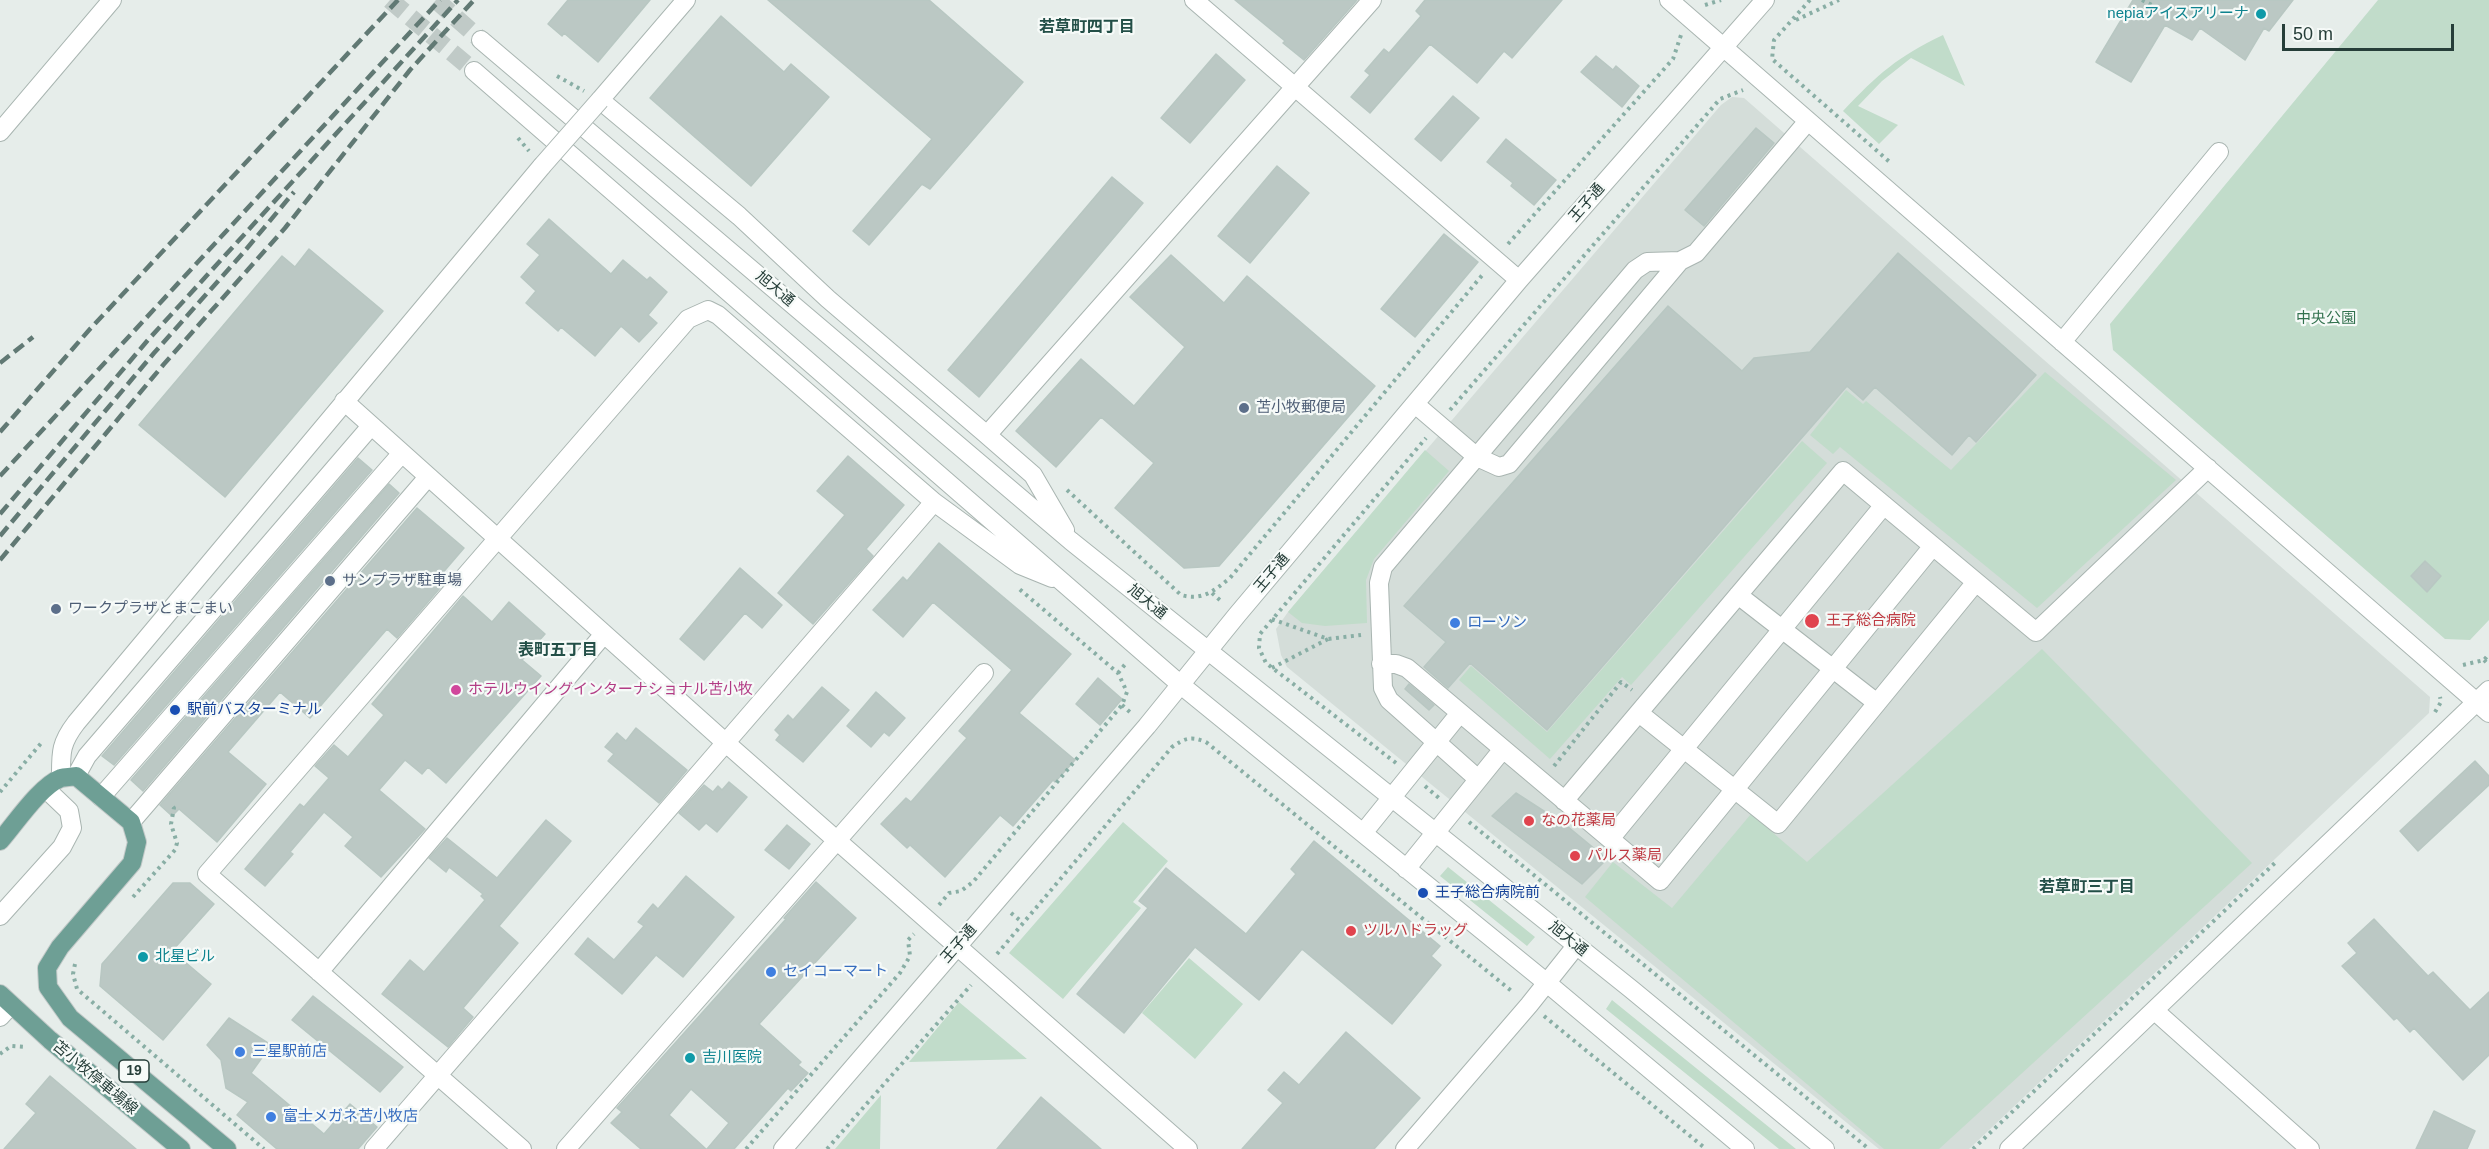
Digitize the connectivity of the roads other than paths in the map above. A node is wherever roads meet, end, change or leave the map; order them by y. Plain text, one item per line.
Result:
1 (112, 0) edge
2 (686, 0) edge
3 (1194, 0) edge
4 (1372, 0) edge
5 (1669, 0) edge
6 (1765, 0) edge
7 (481, 40) tunnel mouth
8 (1724, 48) junction
9 (474, 71) tunnel mouth
10 (1295, 87) junction
11 (600, 100) junction
12 (1808, 121) junction
13 (0, 132) edge
14 (2219, 152) dead end
15 (1680, 261) junction
16 (1519, 280) junction
17 (2062, 342) junction
18 (344, 401) junction
19 (1415, 404) junction
20 (371, 426) junction
21 (987, 435) junction
22 (402, 453) junction
23 (1477, 457) junction
24 (2208, 468) junction
25 (428, 477) junction
26 (934, 502) junction
27 (1884, 505) junction
28 (498, 540) junction
29 (1071, 541) junction
30 (1933, 546) junction
31 (1976, 582) junction
32 (1065, 583) junction
33 (1738, 595) junction
34 (1782, 629) junction
35 (604, 634) junction
36 (1208, 651) junction
37 (1381, 664) junction
38 (1833, 668) junction
39 (984, 673) dead end
40 (1181, 685) junction
41 (2485, 702) edge
42 (1877, 703) junction
43 (1460, 713) junction
44 (1639, 713) junction
45 (726, 743) junction
46 (1436, 744) junction
47 (1503, 749) junction
48 (1684, 749) junction
49 (68, 777) junction
50 (1478, 779) junction
51 (46, 789) junction
52 (1735, 789) junction
53 (101, 797) junction
54 (1391, 798) junction
55 (1564, 801) junction
56 (131, 822) junction
57 (1363, 833) junction
58 (1435, 833) junction
59 (1610, 839) junction
60 (837, 840) junction
61 (0, 841) edge
62 (1406, 868) junction
63 (0, 916) edge
64 (958, 946) junction
65 (1576, 946) junction
66 (319, 972) junction
67 (1546, 983) junction
68 (4, 1005) edge
69 (2155, 1011) junction
70 (438, 1075) junction
71 (181, 1149) edge
72 (227, 1149) edge
73 (374, 1149) edge
74 (522, 1149) edge
75 (566, 1149) edge
76 (783, 1149) edge
77 (1188, 1149) edge
78 (1405, 1149) edge
79 (1745, 1149) edge
80 (1825, 1149) edge
81 (2009, 1149) edge
82 (2310, 1149) edge

1 - 13 street
2 - 11 street
3 - 10 street
4 - 10 street
5 - 8 street
6 - 8 street, 王子通
7 - 29 street, 旭大通
8 - 12 street
8 - 16 street, 王子通
9 - 32 street, 旭大通
10 - 16 street
10 - 21 street
11 - 18 street, bridge
11 - 21 street
12 - 15 street
12 - 17 street
14 - 17 street
15 - 23 street
15 - 23 street
16 - 19 street, 王子通
17 - 24 street
18 - 20 street
18 - 49 street
19 - 23 street
19 - 36 street, 王子通
20 - 22 street
20 - 49 street
21 - 29 street
22 - 25 street
22 - 53 street
23 - 37 street
24 - 31 street
24 - 41 street
25 - 28 street
25 - 56 street
26 - 28 street
26 - 32 street
26 - 45 street
27 - 30 street
27 - 33 street
27 - 34 street
28 - 35 street
28 - 66 street
29 - 36 street, 旭大通
30 - 31 street
30 - 38 street
31 - 42 street
32 - 40 street, 旭大通
33 - 34 street
33 - 44 street
34 - 38 street
34 - 48 street
35 - 45 street
35 - 66 street
36 - 40 street, 王子通
36 - 54 street, 旭大通
37 - 43 street
37 - 46 street
38 - 42 street
38 - 52 street
39 - 60 street
40 - 57 street, 旭大通
40 - 64 street, 王子通
41 - 69 street
42 - 52 street
43 - 46 street
43 - 47 street
44 - 48 street
44 - 55 street
45 - 60 street
45 - 70 street
46 - 50 street
46 - 54 street
47 - 50 street
47 - 55 street
48 - 52 street
48 - 59 street
49 - 51 main road
49 - 53 main road
50 - 58 street
51 - 61 main road
51 - 63 street
52 - 59 street
53 - 56 main road
54 - 57 street
54 - 58 street, 旭大通
55 - 59 street
56 - 72 main road, 苫小牧停車場線 / 19
57 - 62 street, 旭大通
58 - 62 street
58 - 65 street, 旭大通
60 - 64 street
60 - 75 street
62 - 67 street, 旭大通
64 - 76 street, 王子通
64 - 77 street
65 - 67 street
65 - 80 street, 旭大通
66 - 70 street
67 - 78 street
67 - 79 street, 旭大通
68 - 71 main road, 苫小牧停車場線 / 19
69 - 81 street
69 - 82 street
70 - 73 street
70 - 74 street

